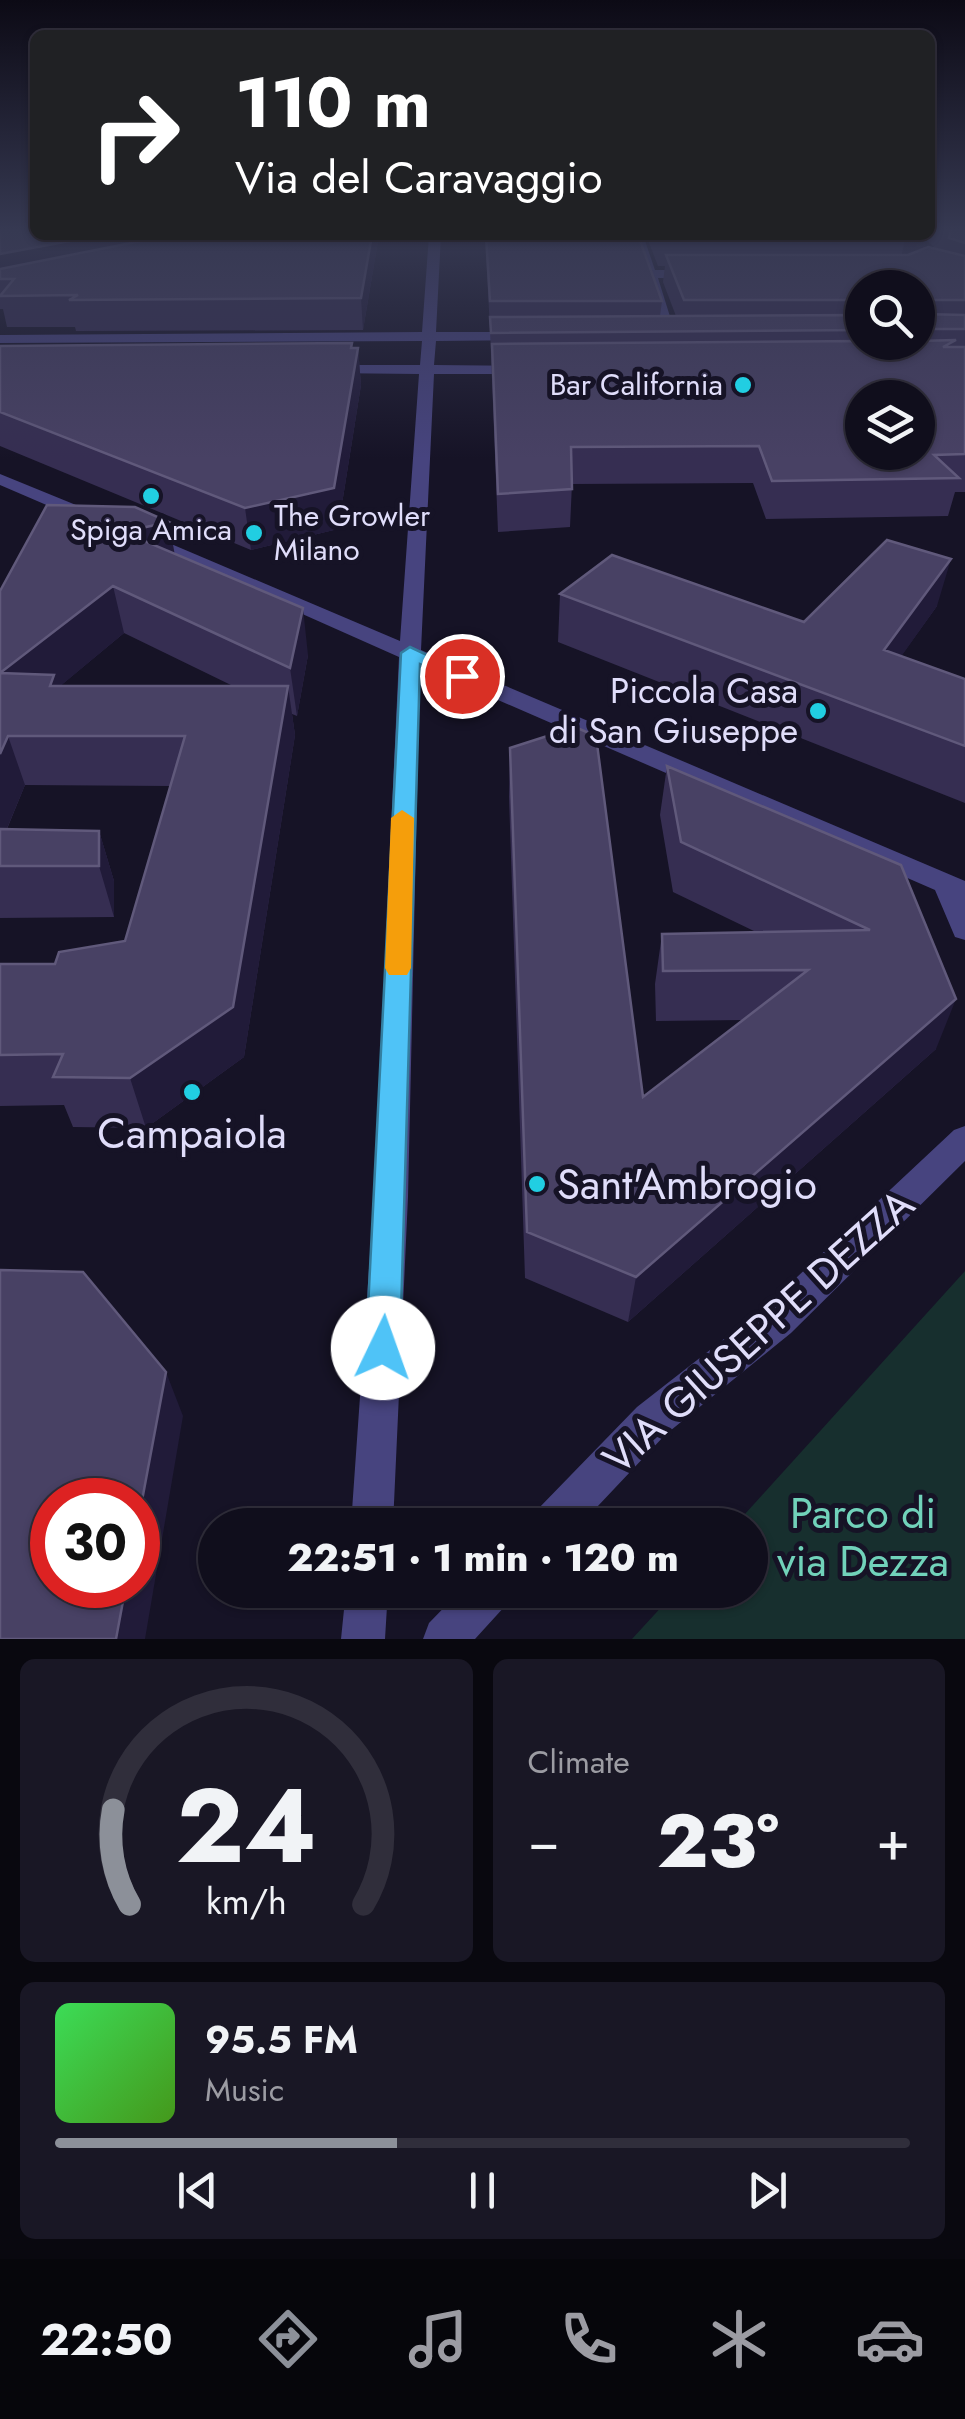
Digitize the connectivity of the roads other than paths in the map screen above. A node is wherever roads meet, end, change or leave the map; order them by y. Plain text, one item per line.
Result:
1 (432, 305) edge
2 (661, 305) edge
3 (430, 336) junction
4 (532, 336) edge
5 (654, 336) edge
6 (672, 336) junction
7 (691, 336) edge
8 (0, 339) edge
9 (426, 368) junction
10 (310, 370) edge
11 (546, 370) edge
12 (0, 479) edge
13 (410, 653) junction
14 (956, 888) edge
15 (965, 930) edge
16 (965, 1140) edge
17 (373, 1508) edge
18 (568, 1508) edge
19 (366, 1608) edge
20 (474, 1608) edge
21 (363, 1639) edge
22 (444, 1639) edge

1 - 3 street
2 - 6 street
3 - 4 street
3 - 8 street
3 - 9 street
5 - 6 street
6 - 7 street
9 - 10 street
9 - 11 street
9 - 13 street
12 - 13 street
13 - 14 street
13 - 17 street
14 - 15 street
16 - 18 street, VIA GIUSEPPE DEZZA
19 - 21 street
20 - 22 street

